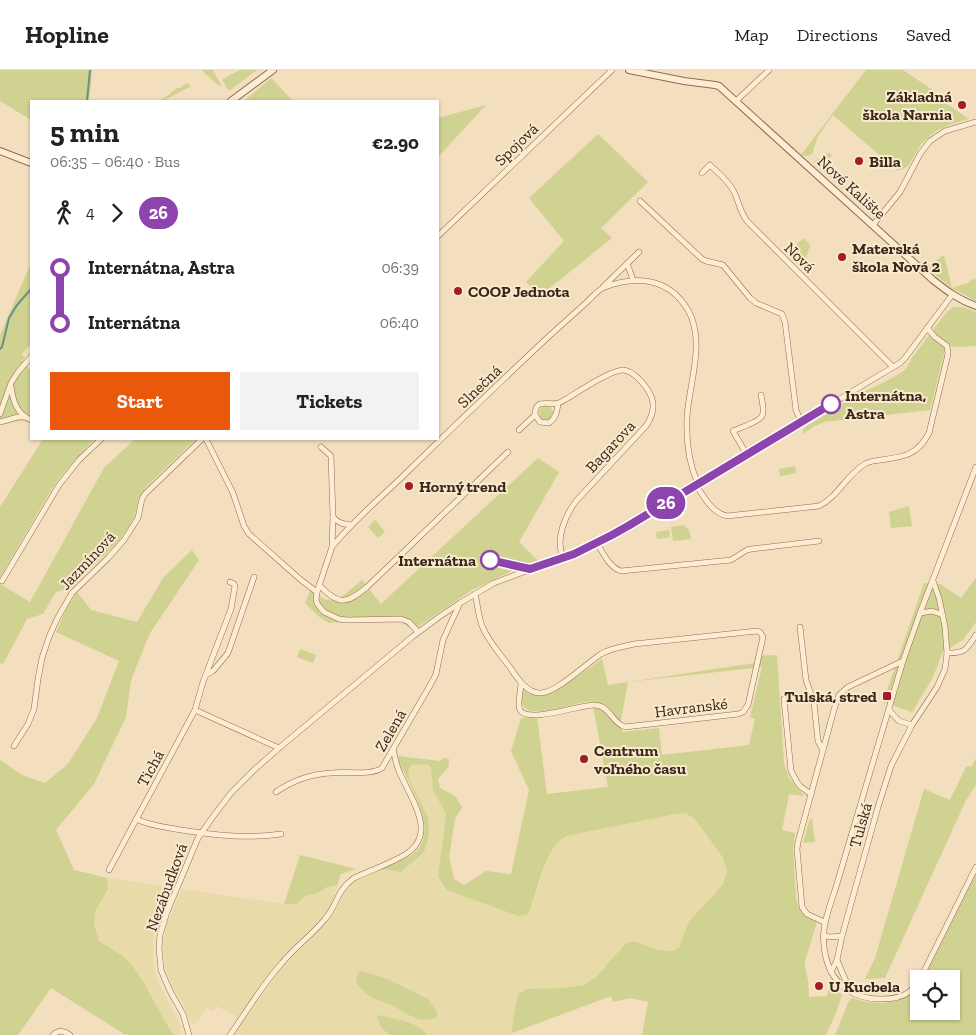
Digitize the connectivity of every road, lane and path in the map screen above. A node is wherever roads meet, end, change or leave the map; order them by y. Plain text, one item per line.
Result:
1 (273, 70) edge
2 (612, 70) edge
3 (629, 70) edge
4 (667, 70) edge
5 (769, 70) edge
6 (660, 76) junction
7 (232, 100) edge
8 (736, 101) junction
9 (976, 122) edge
10 (0, 150) edge
11 (30, 162) edge
12 (702, 173) dead end
13 (640, 201) dead end
14 (873, 224) junction
15 (439, 235) edge
16 (638, 252) dead end
17 (627, 264) junction
18 (633, 280) junction
19 (603, 287) junction
20 (952, 295) junction
21 (976, 306) edge
22 (927, 328) junction
23 (30, 358) edge
24 (893, 368) junction
25 (11, 383) junction
26 (761, 395) dead end
27 (558, 404) junction
28 (0, 414) edge
29 (535, 415) junction
30 (25, 417) junction
31 (30, 420) edge
32 (0, 422) edge
33 (800, 422) junction
34 (519, 430) dead end
35 (100, 440) edge
36 (201, 440) edge
37 (206, 440) edge
38 (321, 447) dead end
39 (508, 452) dead end
40 (747, 455) junction
41 (976, 466) edge
42 (697, 484) junction
43 (333, 517) junction
44 (351, 525) junction
45 (819, 542) dead end
46 (597, 543) junction
47 (332, 547) junction
48 (564, 558) junction
49 (254, 577) dead end
50 (933, 580) junction
51 (2, 581) dead end
52 (230, 582) dead end
53 (319, 585) junction
54 (317, 592) junction
55 (475, 594) junction
56 (460, 603) junction
57 (920, 613) junction
58 (943, 615) junction
59 (800, 627) dead end
60 (418, 632) junction
61 (976, 635) edge
62 (947, 653) junction
63 (903, 662) junction
64 (206, 675) junction
65 (522, 683) junction
66 (784, 699) dead end
67 (195, 710) junction
68 (889, 710) junction
69 (912, 725) junction
70 (14, 746) dead end
71 (279, 748) junction
72 (394, 749) junction
73 (822, 750) junction
74 (276, 792) dead end
75 (811, 794) junction
76 (136, 819) junction
77 (201, 833) junction
78 (281, 834) dead end
79 (976, 867) edge
80 (109, 870) dead end
81 (824, 922) junction
82 (823, 935) junction
83 (842, 936) junction
84 (837, 960) junction
85 (924, 970) edge
86 (830, 972) junction
87 (910, 991) edge
88 (850, 992) junction
89 (53, 1035) edge
90 (70, 1035) edge
91 (189, 1035) edge
92 (230, 1035) edge

1 - 7 street
2 - 15 street, Spojová
3 - 6 street
4 - 6 street
5 - 8 street
6 - 8 street, Nové Kalište
8 - 14 street, Nové Kalište
9 - 14 street
10 - 11 street
12 - 24 street, Nová
13 - 33 street
14 - 20 street, Nové Kalište
16 - 17 street, Slnečná
17 - 18 street
17 - 19 street, Slnečná
18 - 19 street, Slnečná
18 - 42 street, Slnečná
19 - 44 street, Slnečná
20 - 21 street, Nové Kalište
20 - 22 street
22 - 24 street
22 - 42 street
23 - 25 street
24 - 33 street
25 - 28 street
25 - 30 street
26 - 40 street
27 - 29 street, Bagarova
27 - 29 street, Bagarova
27 - 48 street, Bagarova
29 - 34 street, Bagarova
30 - 31 street
30 - 32 street
33 - 40 street
35 - 51 street
36 - 70 street, Jazmínová
37 - 54 street
38 - 43 street, Slnečná
39 - 53 street
40 - 42 street
41 - 50 street, Tulská
42 - 46 street
43 - 44 street
43 - 47 street, Slnečná
44 - 47 street, Slnečná
45 - 46 street
46 - 48 street
47 - 53 street, Slnečná
48 - 55 street
49 - 64 street, Tichá
50 - 57 street, Tulská
50 - 58 street, Tulská
52 - 64 street, Tichá
53 - 54 street, Slnečná
54 - 60 street
55 - 56 street
55 - 65 street
56 - 60 street
56 - 72 street, Zelená
57 - 58 street
57 - 63 street, Tulská
58 - 62 street, Tulská
59 - 73 street
60 - 71 street
61 - 62 street
62 - 69 street, Tulská
63 - 68 street, Tulská
63 - 73 street
64 - 67 street, Tichá
65 - 65 street, Havranské
66 - 75 street
67 - 71 street
67 - 76 street, Tichá
68 - 69 street
68 - 81 street, Tulská
69 - 83 street, Tulská
71 - 77 street
72 - 74 street, Zelená
72 - 92 street
73 - 75 street
75 - 81 street
76 - 77 street
76 - 80 street, Tichá
77 - 78 street
77 - 91 street, Nezábudková
79 - 85 street
81 - 82 street, Tulská
82 - 83 street
82 - 86 street, Tulská
83 - 84 street, Tulská
84 - 86 street, Tulská
84 - 88 street
86 - 88 street
87 - 88 street
89 - 90 street

